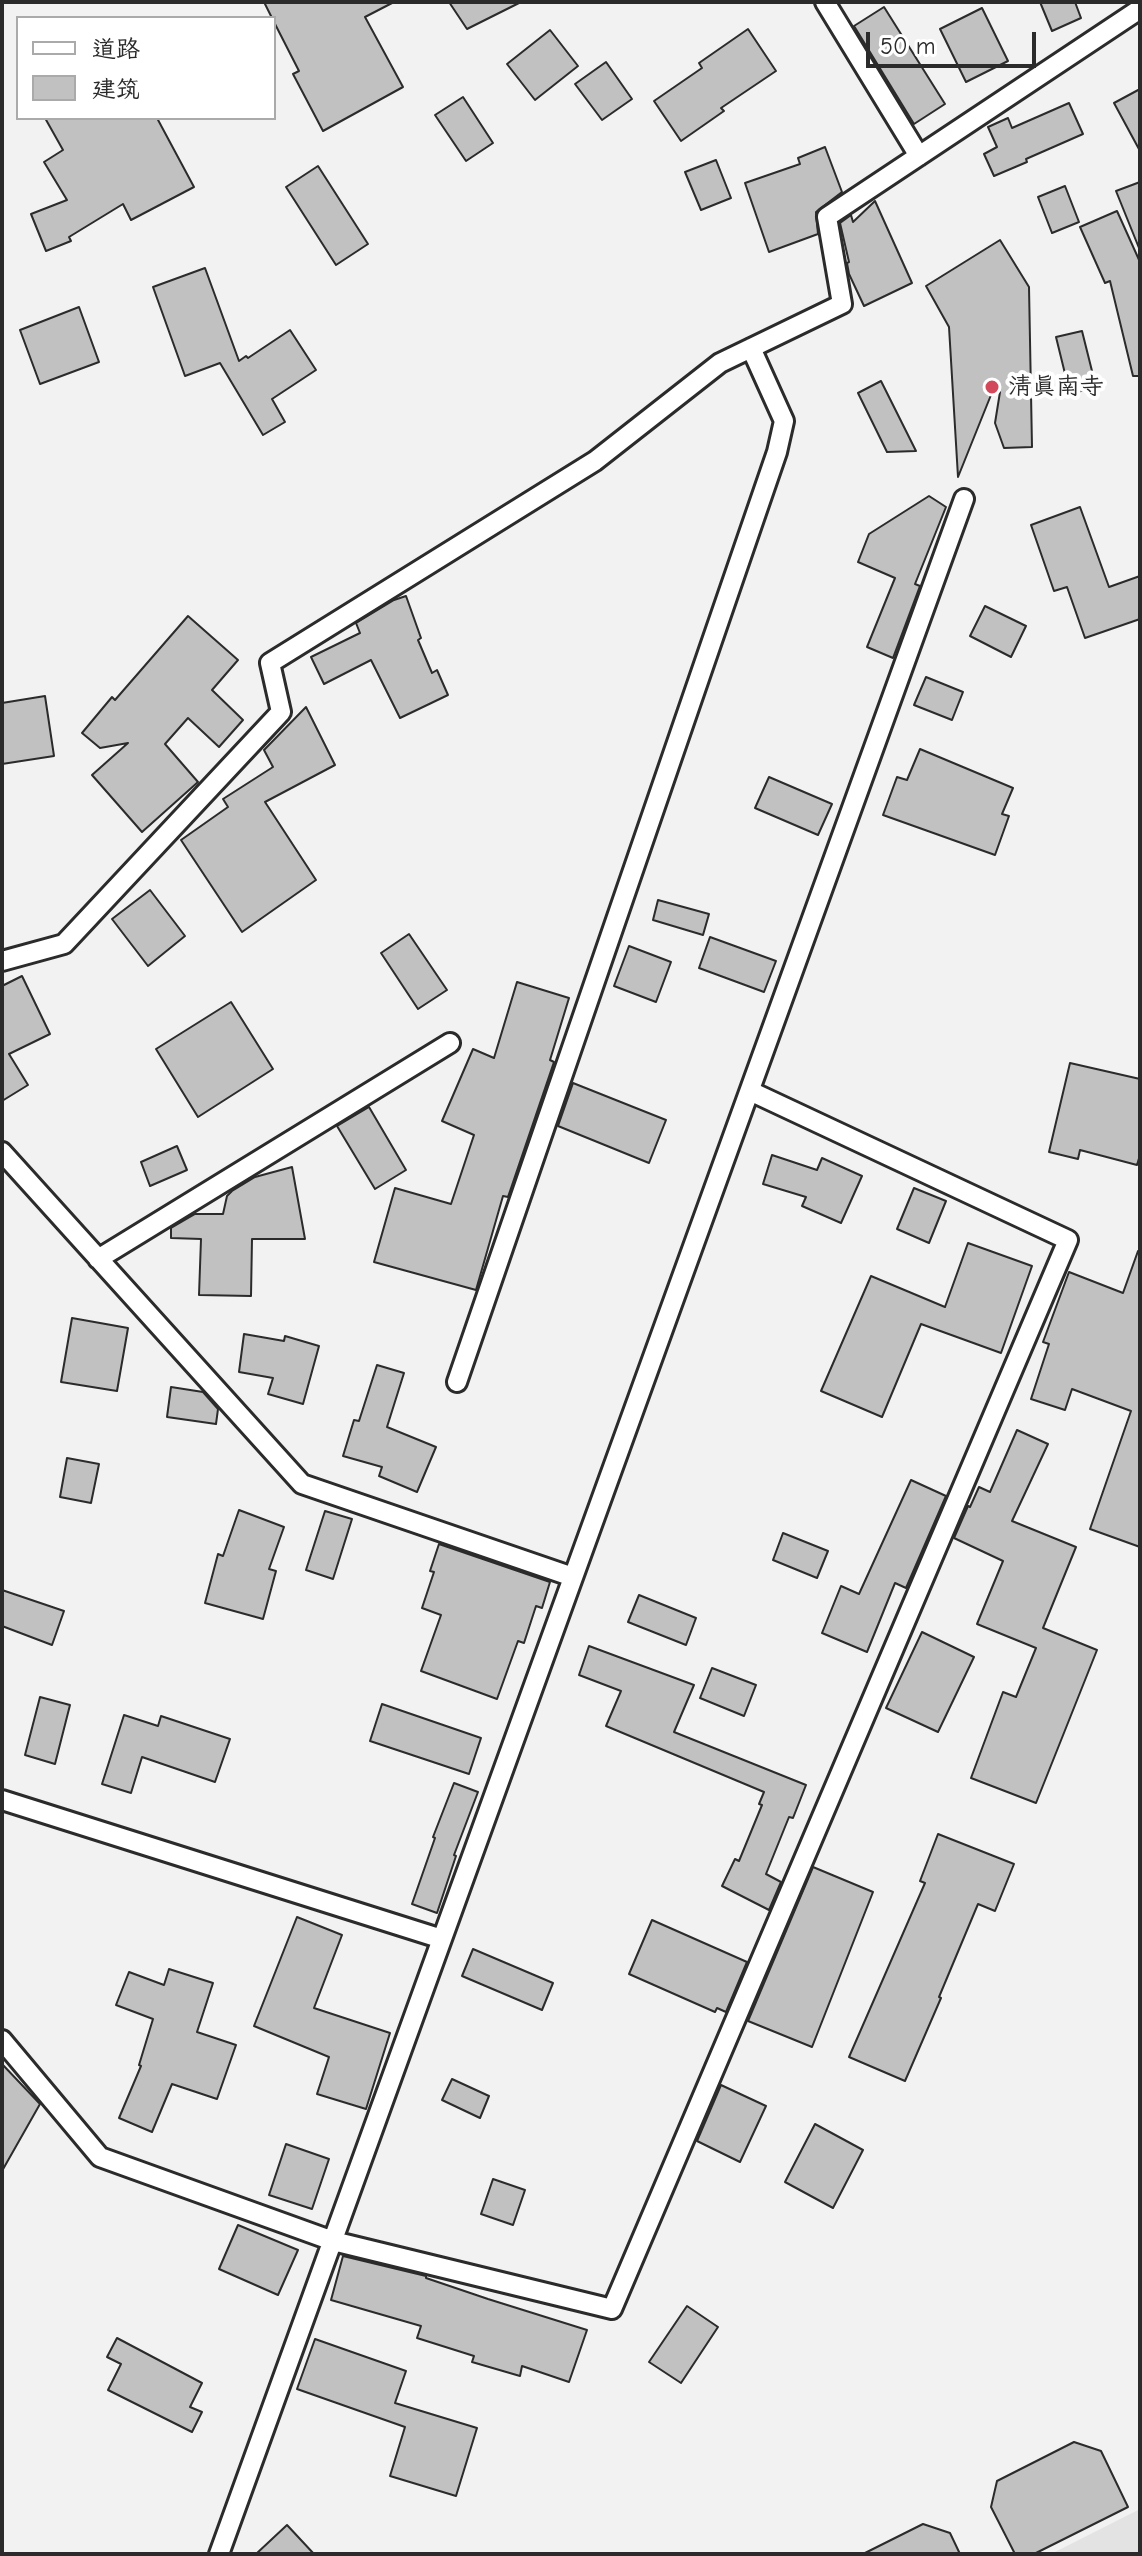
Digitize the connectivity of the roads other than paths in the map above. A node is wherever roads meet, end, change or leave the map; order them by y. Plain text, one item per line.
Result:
1 (825, 2) edge
2 (1140, 9) edge
3 (919, 156) junction
4 (751, 348) junction
5 (964, 499) dead end
6 (2, 961) edge
7 (450, 1043) dead end
8 (750, 1091) junction
9 (2, 1152) edge
10 (98, 1259) junction
11 (457, 1382) dead end
12 (573, 1577) junction
13 (2, 1800) edge
14 (442, 1939) junction
15 (2, 2040) edge
16 (333, 2241) junction
17 (219, 2554) edge

1 - 3 street
2 - 3 street
3 - 4 street
4 - 6 street
4 - 11 street
5 - 8 street
7 - 10 street
8 - 12 street
8 - 16 street
9 - 10 street
10 - 12 street
12 - 14 street
13 - 14 street
14 - 16 street
15 - 16 street
16 - 17 street

